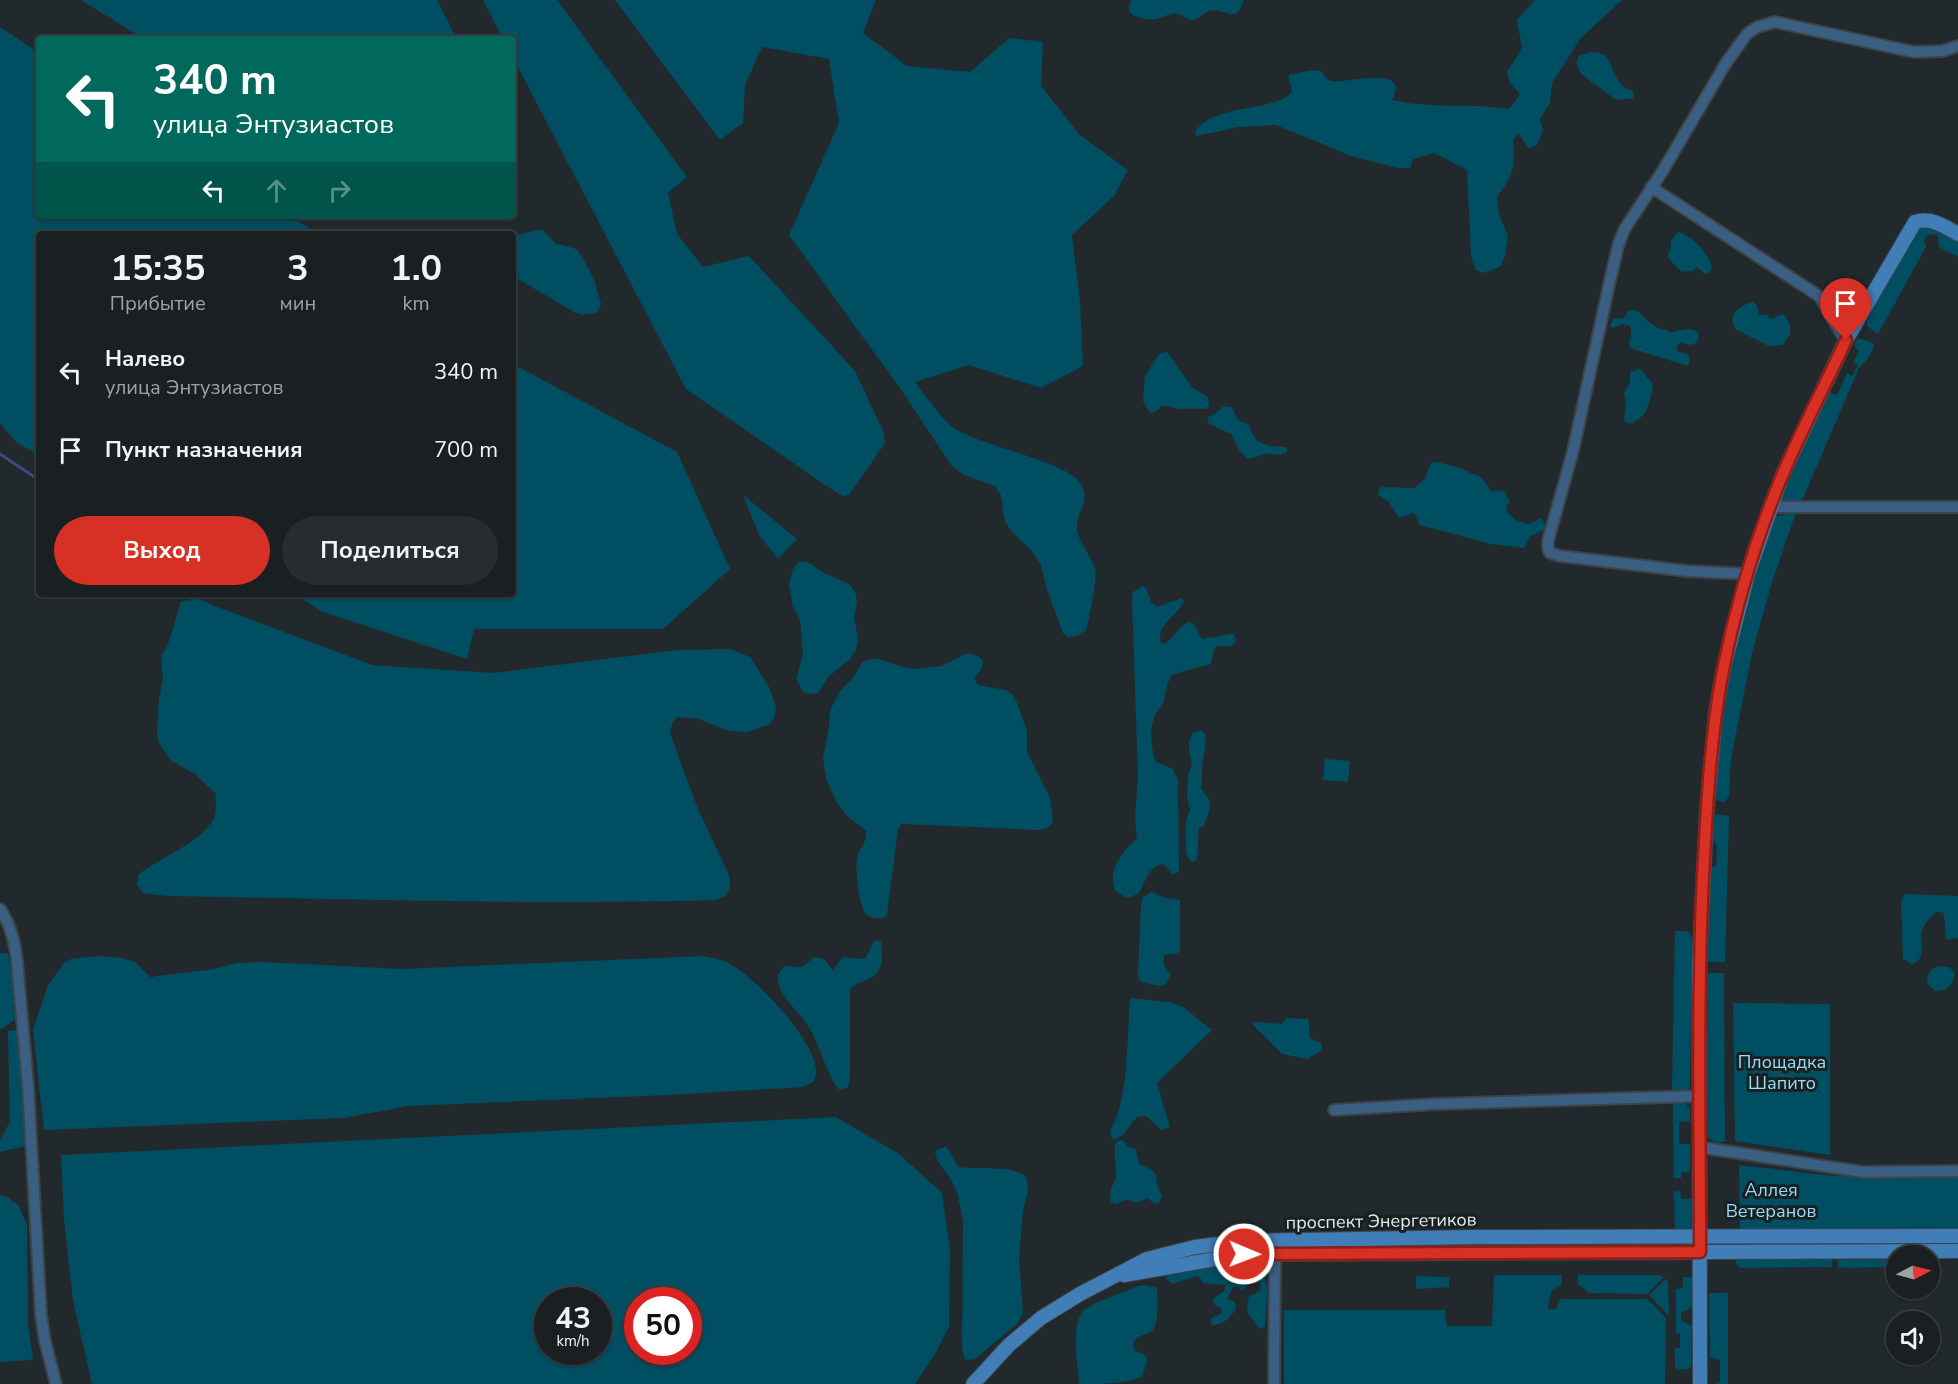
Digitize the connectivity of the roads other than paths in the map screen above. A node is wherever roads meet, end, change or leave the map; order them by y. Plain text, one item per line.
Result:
1 (1958, 46) edge
2 (1651, 187) junction
3 (1958, 234) edge
4 (1846, 340) junction
5 (1771, 507) junction
6 (1958, 507) edge
7 (1748, 574) junction
8 (0, 909) edge
9 (1699, 1096) junction
10 (1334, 1110) dead end
11 (1699, 1147) junction
12 (1958, 1171) edge
13 (1700, 1236) junction
14 (1958, 1236) edge
15 (1476, 1237) junction
16 (1413, 1238) junction
17 (1363, 1239) junction
18 (1243, 1248) junction
19 (1958, 1251) edge
20 (1700, 1252) junction
21 (1478, 1253) junction
22 (1412, 1254) junction
23 (1275, 1255) junction
24 (1363, 1255) junction
25 (56, 1384) edge
26 (973, 1384) edge
27 (1274, 1384) edge
28 (1700, 1384) edge

1 - 2 street
2 - 4 street
2 - 7 street
3 - 4 main road
4 - 5 main road
5 - 6 street
5 - 7 main road
7 - 9 main road
8 - 25 street
9 - 10 street
9 - 11 main road
11 - 12 street
11 - 13 main road
13 - 14 main road, проспект Энергетиков
13 - 15 main road, проспект Энергетиков
13 - 20 main road
15 - 16 main road, проспект Энергетиков
15 - 21 main road
16 - 17 main road, проспект Энергетиков
16 - 22 main road
17 - 18 main road, проспект Энергетиков
17 - 24 main road
18 - 23 main road, проспект Энергетиков
18 - 26 main road, проспект Энергетиков
19 - 20 main road, проспект Энергетиков
20 - 21 main road, проспект Энергетиков
20 - 28 main road
21 - 22 main road, проспект Энергетиков
22 - 24 main road, проспект Энергетиков
23 - 24 main road, проспект Энергетиков
23 - 27 street

